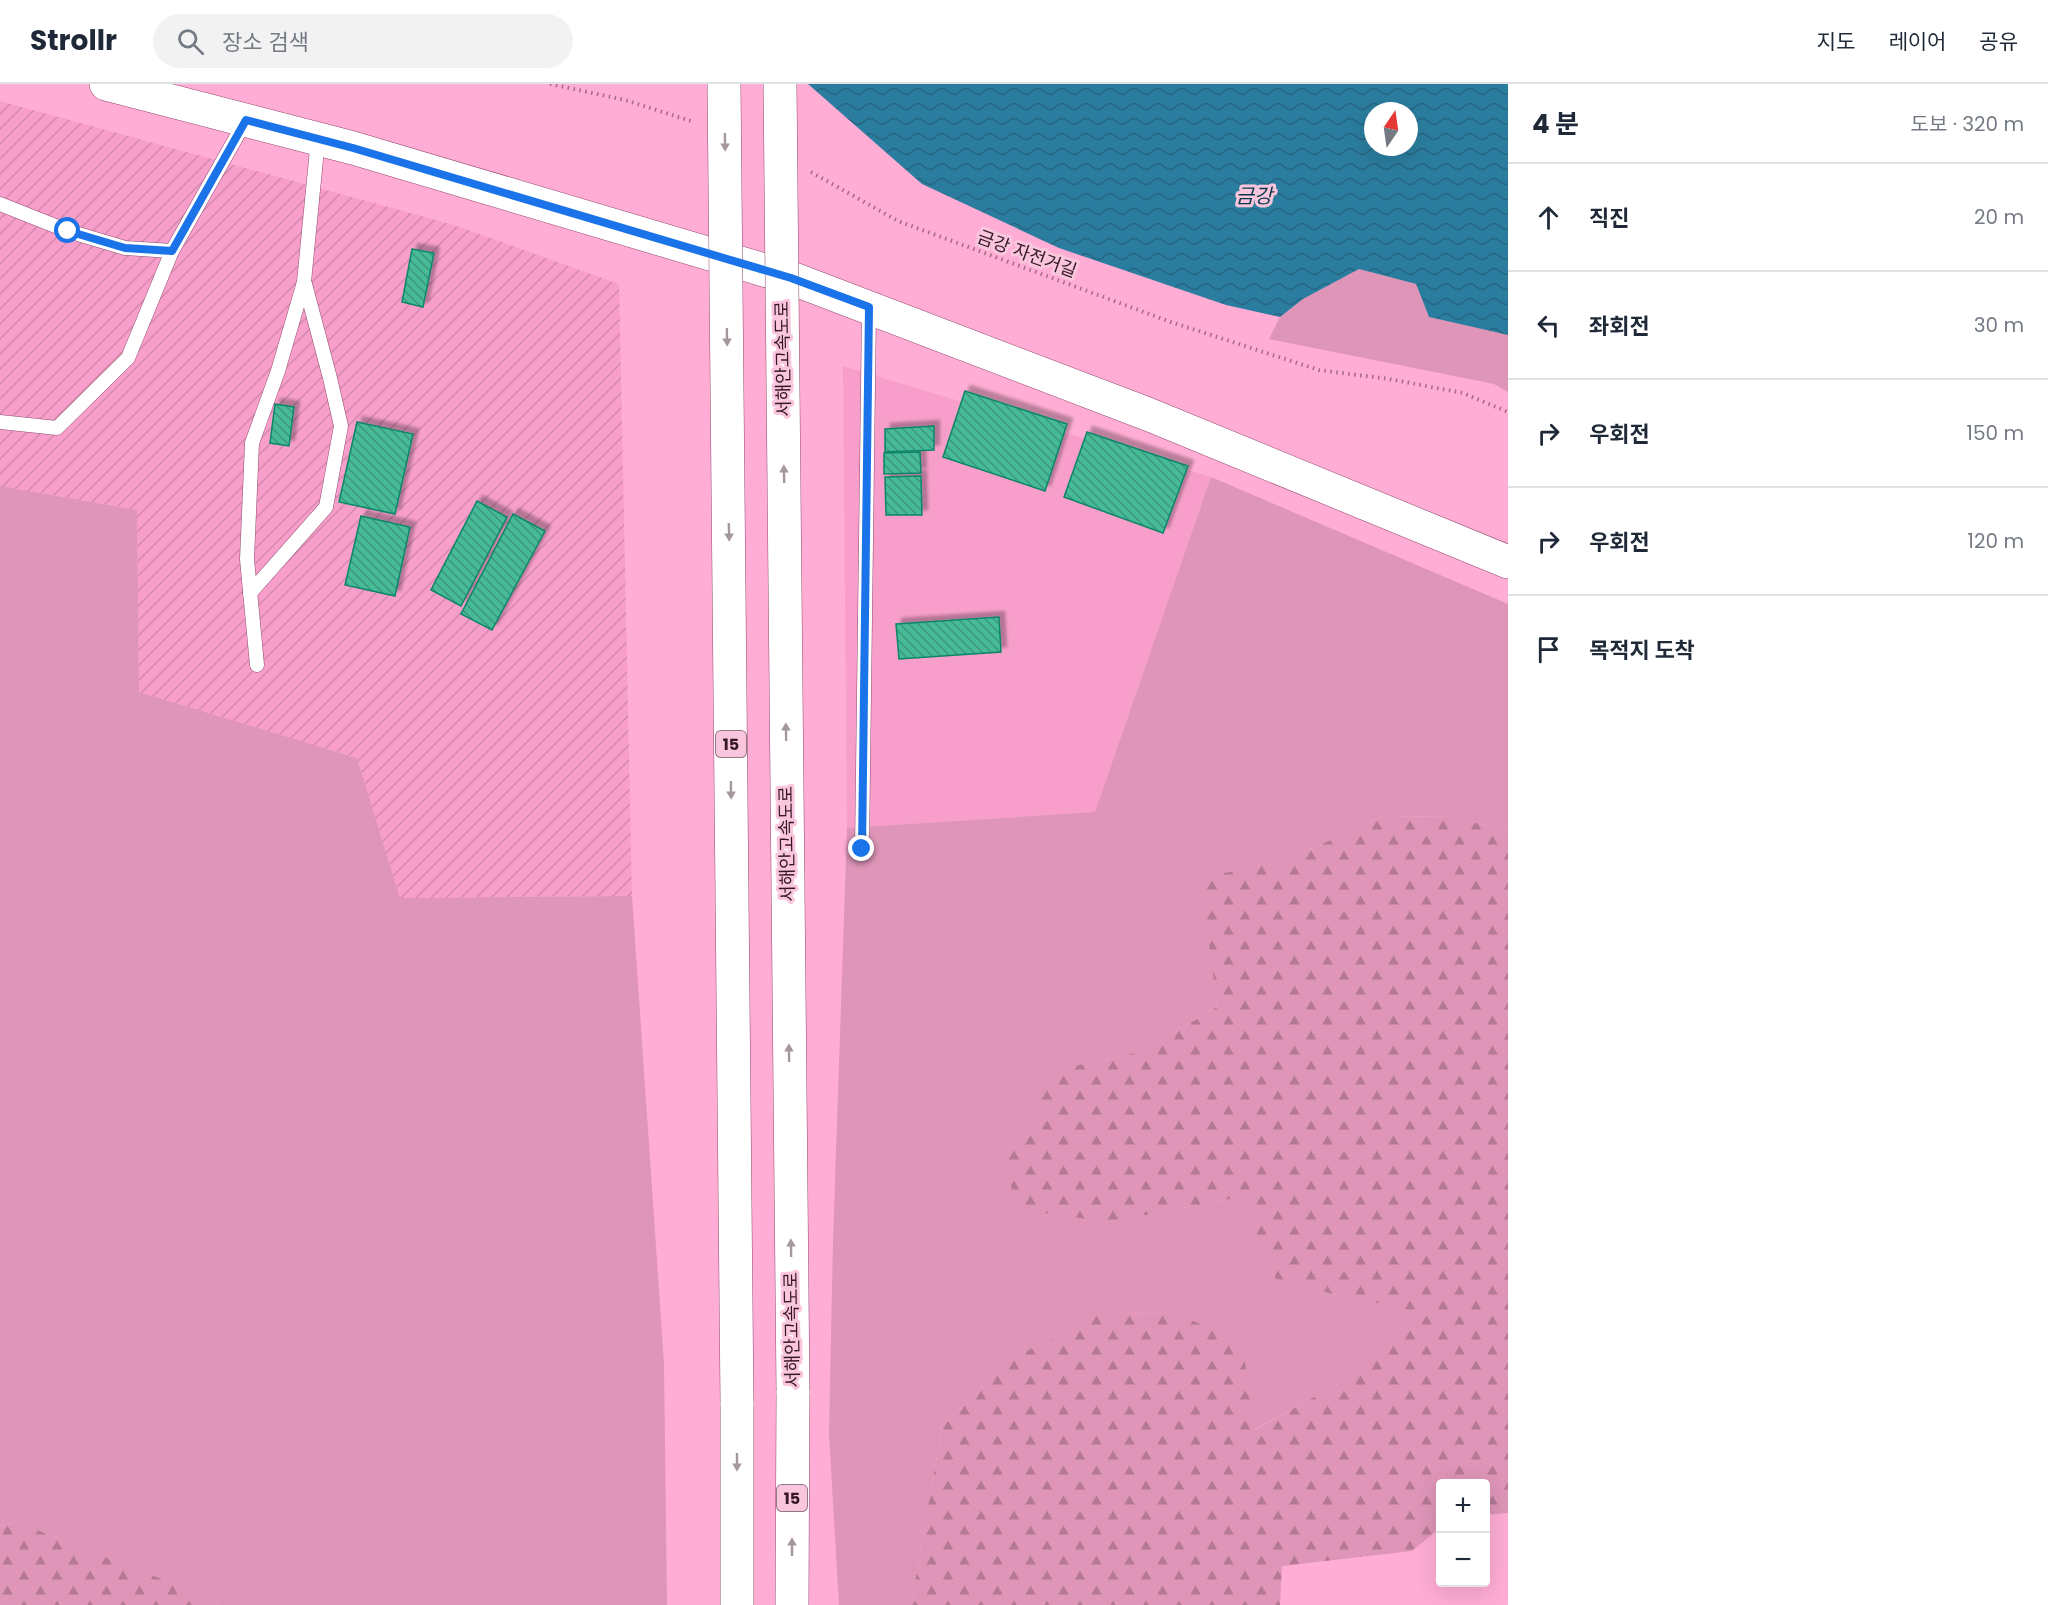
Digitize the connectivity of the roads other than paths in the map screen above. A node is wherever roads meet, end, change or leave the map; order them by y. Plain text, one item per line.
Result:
1 (106, 84) edge
2 (724, 84) edge
3 (780, 84) edge
4 (246, 120) junction
5 (318, 139) junction
6 (0, 204) edge
7 (172, 251) junction
8 (304, 282) junction
9 (869, 307) junction
10 (0, 422) edge
11 (1508, 562) edge
12 (250, 592) junction
13 (257, 664) dead end
14 (862, 849) dead end
15 (737, 1605) edge
16 (792, 1605) edge

1 - 4 main road
2 -> 15 main road, 15, bridge
16 -> 3 main road, 서해안고속도로 / 15, bridge
4 - 5 main road
4 - 7 lane
5 - 8 lane
5 - 9 main road
6 - 7 lane
7 - 10 lane
8 - 12 lane
8 - 12 lane
9 - 11 main road
9 - 14 lane
12 - 13 lane

